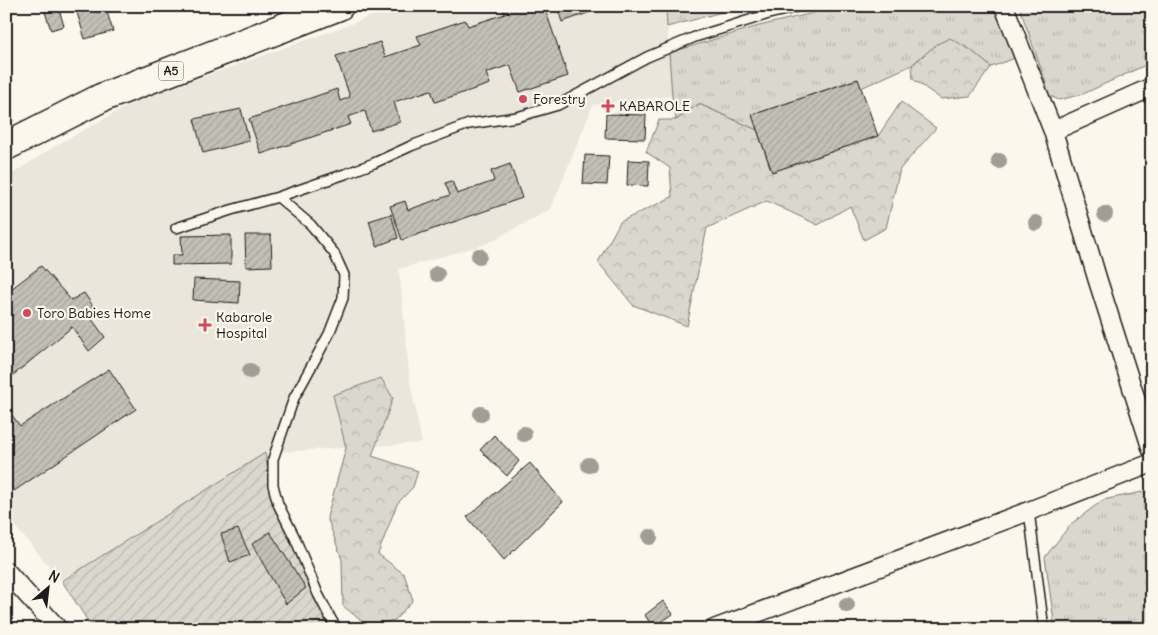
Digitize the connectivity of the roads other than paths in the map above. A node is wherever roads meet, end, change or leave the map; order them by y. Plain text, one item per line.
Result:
1 (340, 6) edge
2 (802, 6) edge
3 (1004, 6) edge
4 (1152, 87) edge
5 (1053, 131) junction
6 (6, 146) edge
7 (278, 197) junction
8 (176, 228) dead end
9 (1152, 450) edge
10 (1152, 463) edge
11 (1029, 510) junction
12 (8, 580) edge
13 (58, 629) edge
14 (337, 629) edge
15 (714, 629) edge
16 (1044, 629) edge

1 - 6 highway, A5
2 - 7 lane
3 - 5 street
4 - 5 street
5 - 9 street
7 - 8 lane
7 - 14 lane
10 - 11 street
11 - 15 street
11 - 16 lane
12 - 13 street

